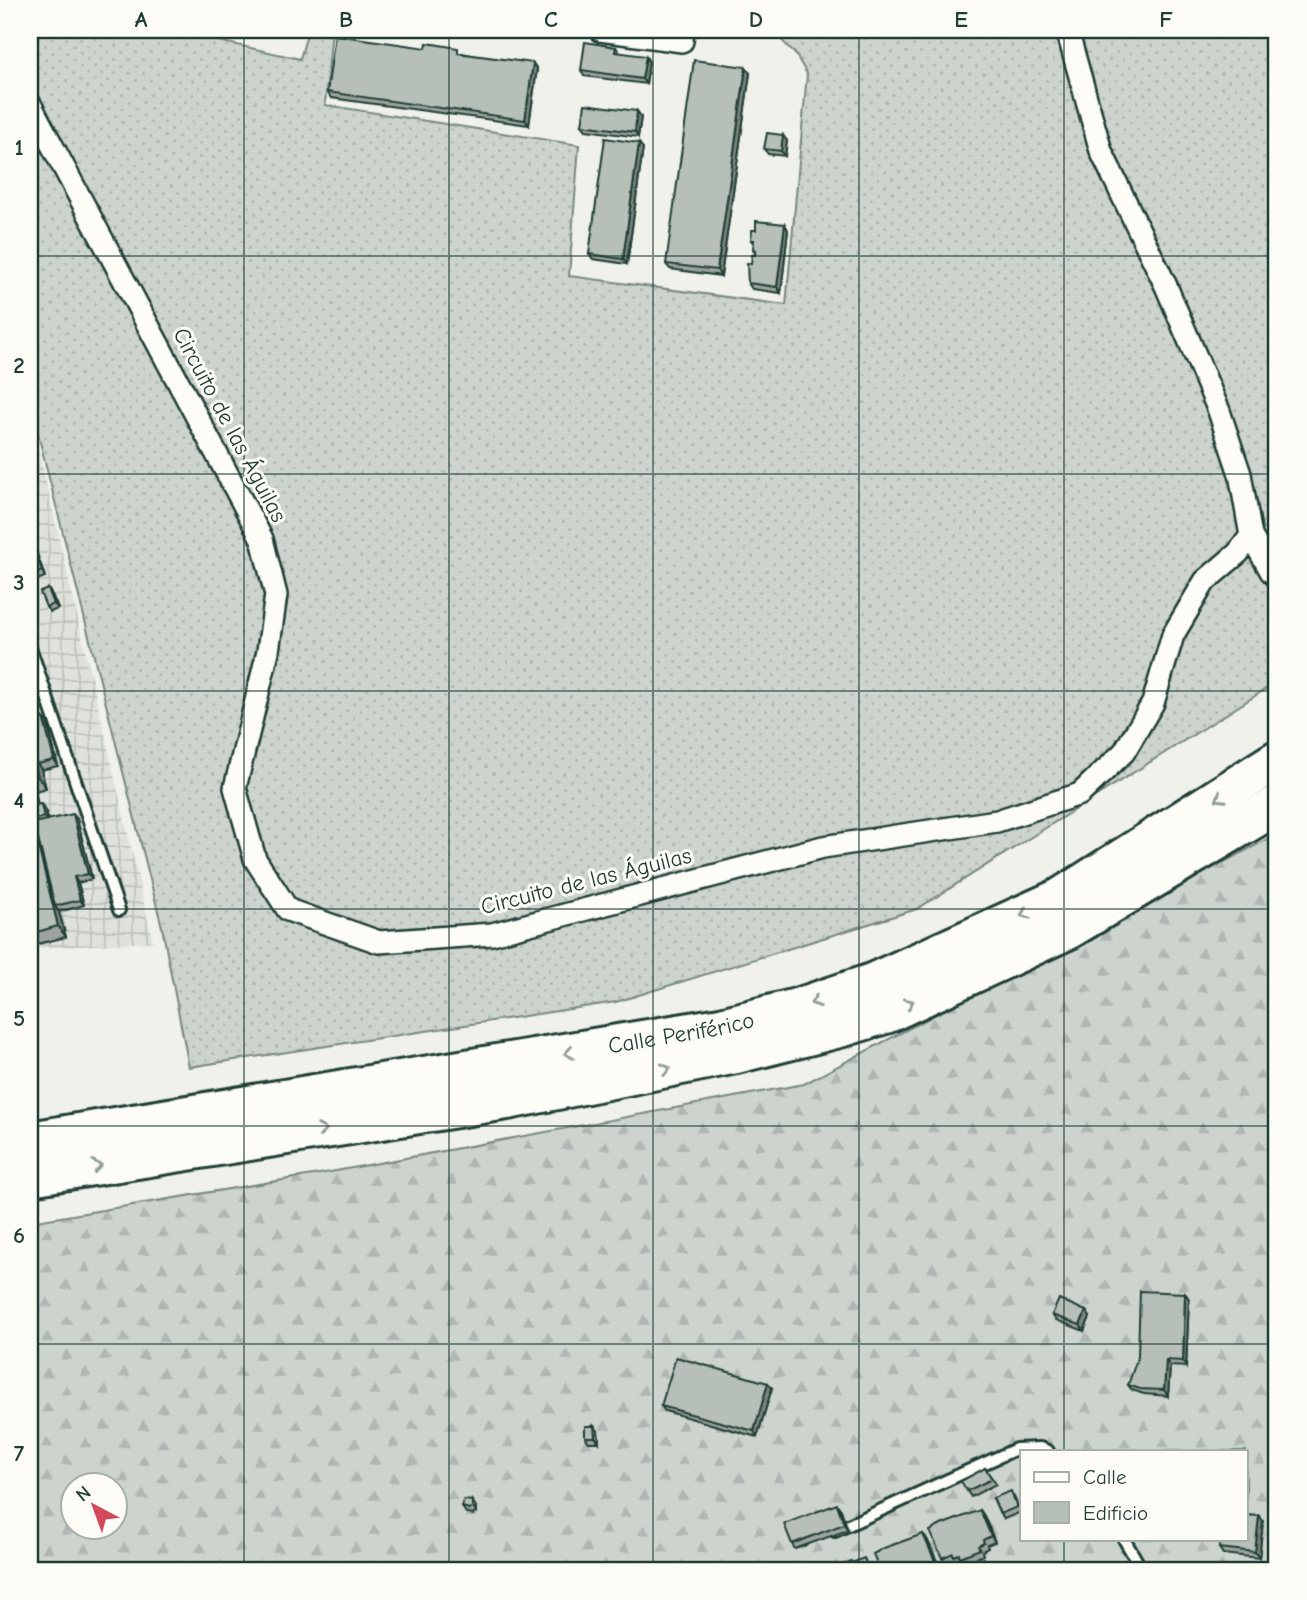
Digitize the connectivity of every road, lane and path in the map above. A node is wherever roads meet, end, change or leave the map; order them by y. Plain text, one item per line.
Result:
1 (600, 30) edge
2 (683, 30) edge
3 (1067, 30) edge
4 (30, 104) edge
5 (1251, 536) junction
6 (1277, 576) edge
7 (30, 647) edge
8 (1277, 761) edge
9 (1277, 805) edge
10 (119, 910) dead end
11 (30, 1141) edge
12 (30, 1177) edge
13 (1045, 1450) edge
14 (829, 1534) edge
15 (1125, 1540) edge
16 (1142, 1570) edge

1 - 2 street
3 - 5 street
4 - 5 street, Circuito de las Águilas
5 - 6 street
7 - 10 lane
8 -> 11 highway, Calle Periférico
12 -> 9 highway, Calle Periférico
13 - 14 lane
15 - 16 lane

